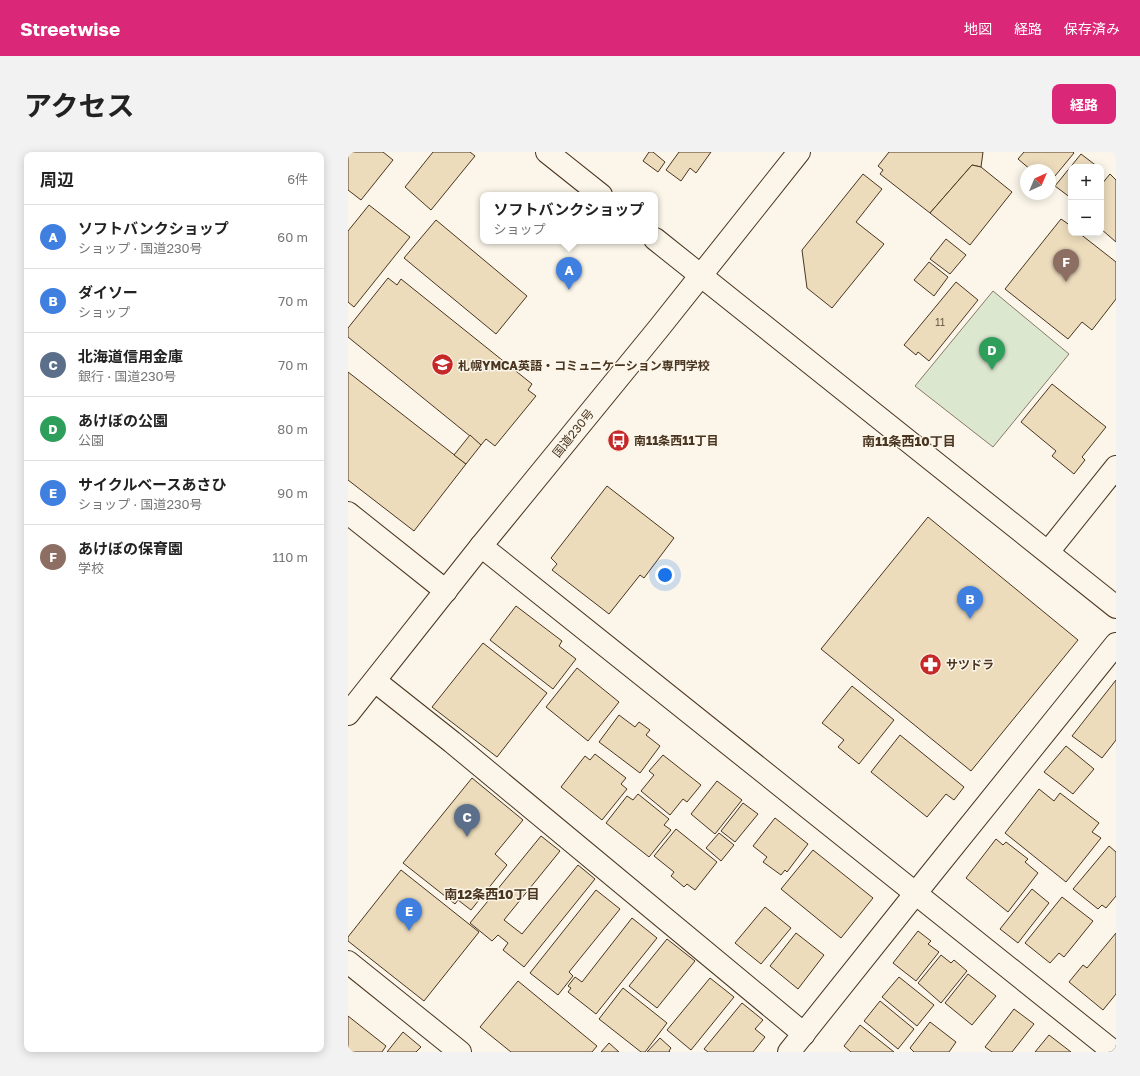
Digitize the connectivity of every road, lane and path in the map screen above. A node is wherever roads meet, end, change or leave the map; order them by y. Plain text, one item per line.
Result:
1 (547, 152) edge
2 (799, 152) edge
3 (597, 192) edge
4 (658, 240) edge
5 (701, 275) junction
6 (1116, 467) edge
7 (348, 513) edge
8 (482, 546) junction
9 (1048, 552) junction
10 (446, 591) junction
11 (1116, 606) edge
12 (1116, 644) edge
13 (375, 681) junction
14 (348, 714) edge
15 (915, 894) junction
16 (348, 962) edge
17 (804, 1034) junction
18 (460, 1052) edge
19 (789, 1052) edge
20 (1114, 1052) edge

1 - 3 main road
2 - 5 main road, 国道230号
4 - 5 main road
5 - 8 main road, 国道230号
5 - 9 main road
6 - 9 main road
7 - 10 main road
8 - 10 main road, 国道230号
8 - 15 main road
9 - 11 main road
10 - 13 main road, 国道230号
12 - 15 main road
13 - 14 main road, 国道230号
13 - 17 main road
15 - 17 main road
15 - 20 main road
16 - 18 main road
17 - 19 main road

